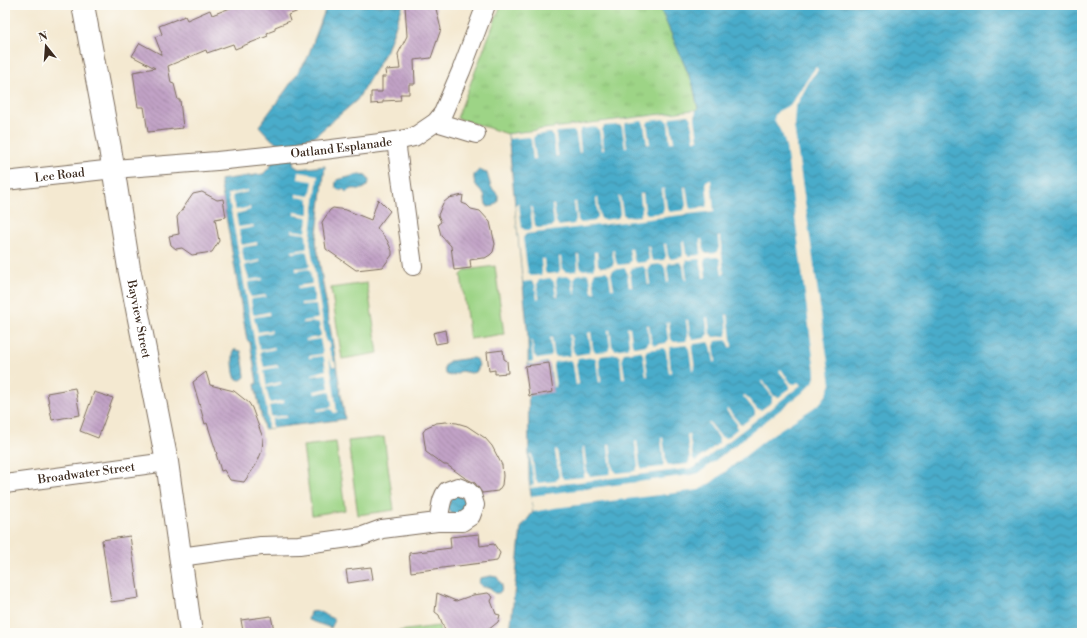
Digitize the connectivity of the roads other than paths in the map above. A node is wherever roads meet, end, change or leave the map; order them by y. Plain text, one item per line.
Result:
1 (486, 5) edge
2 (87, 6) edge
3 (436, 122) junction
4 (476, 134) dead end
5 (396, 141) junction
6 (114, 169) junction
7 (5, 181) edge
8 (413, 266) dead end
9 (167, 462) junction
10 (5, 484) edge
11 (437, 522) dead end
12 (180, 556) junction
13 (191, 633) edge

1 - 3 street, Oatland Esplanade
2 - 6 main road, Bayview Street
3 - 4 street
3 - 5 street, Oatland Esplanade
5 - 6 street, Oatland Esplanade
5 - 8 street
6 - 7 street, Lee Road
6 - 9 main road, Bayview Street
9 - 10 street, Broadwater Street
9 - 12 main road, Bayview Street
11 - 12 street
12 - 13 main road, Bayview Street

